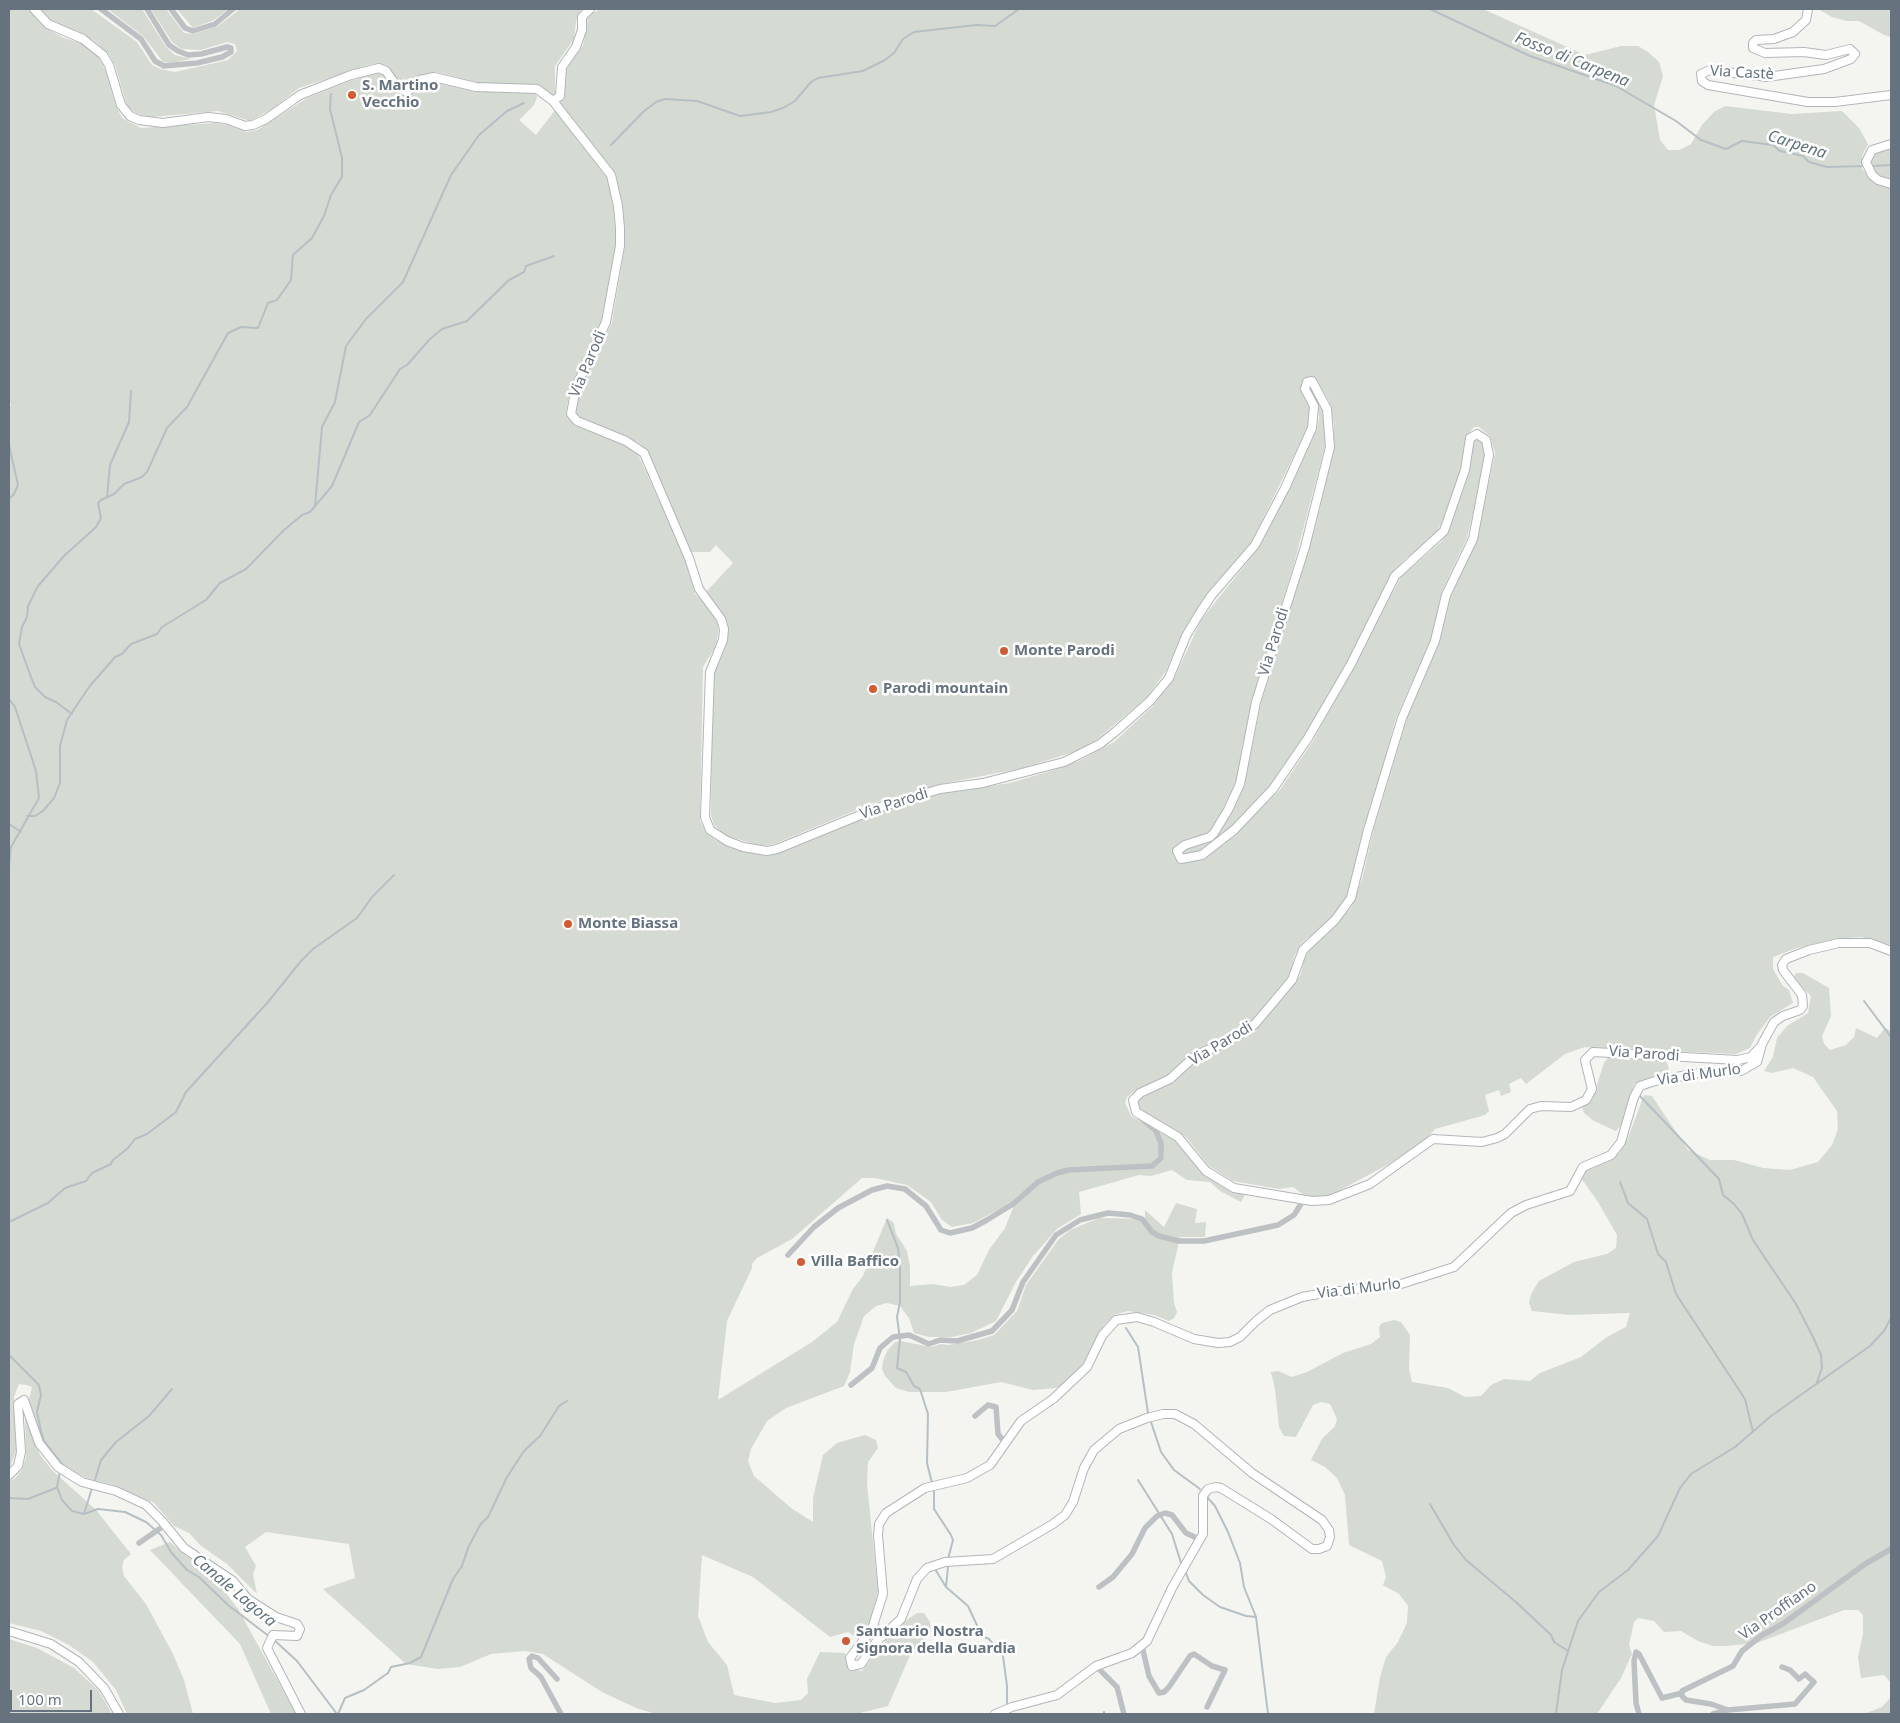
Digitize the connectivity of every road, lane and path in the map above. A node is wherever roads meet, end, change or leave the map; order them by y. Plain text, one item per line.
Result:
1 (34, 9) edge
2 (101, 9) edge
3 (147, 9) edge
4 (171, 9) edge
5 (233, 9) edge
6 (590, 9) edge
7 (1808, 9) edge
8 (1891, 95) edge
9 (553, 101) junction
10 (1891, 144) edge
11 (1891, 184) edge
12 (1891, 951) edge
13 (1761, 1046) junction
14 (1136, 1112) junction
15 (1304, 1200) junction
16 (788, 1256) dead end
17 (851, 1385) dead end
18 (975, 1416) dead end
19 (1008, 1438) junction
20 (9, 1475) edge
21 (162, 1527) junction
22 (1201, 1540) junction
23 (139, 1543) dead end
24 (1891, 1550) edge
25 (1099, 1587) dead end
26 (9, 1631) edge
27 (1142, 1646) junction
28 (1096, 1666) junction
29 (1782, 1667) dead end
30 (556, 1679) dead end
31 (1682, 1693) junction
32 (1206, 1707) dead end
33 (1728, 1710) junction
34 (119, 1714) edge
35 (301, 1714) edge
36 (561, 1714) edge
37 (995, 1714) edge
38 (1124, 1714) edge
39 (1639, 1714) edge
40 (1713, 1714) edge

1 - 9 street, Via Parodi
2 - 3 street
4 - 5 street
6 - 9 street
7 - 8 street, Via Castè
9 - 14 street, Via Parodi
10 - 11 street
12 - 13 street, Via Parodi
13 - 15 street, Via Parodi
13 - 19 street, Via di Murlo
14 - 15 street, Via Parodi
14 - 16 street
15 - 17 street
18 - 19 street
19 - 22 street
20 - 21 street
21 - 23 street
21 - 35 street
22 - 25 street
22 - 27 street
24 - 31 street, Via Proffiano
26 - 34 street
27 - 28 street
27 - 32 street
28 - 37 street
28 - 38 street
29 - 33 street, Via Proffiano
30 - 36 street
31 - 33 street, Via Proffiano
31 - 39 street, Via Proffiano
33 - 40 street, Via Proffiano

